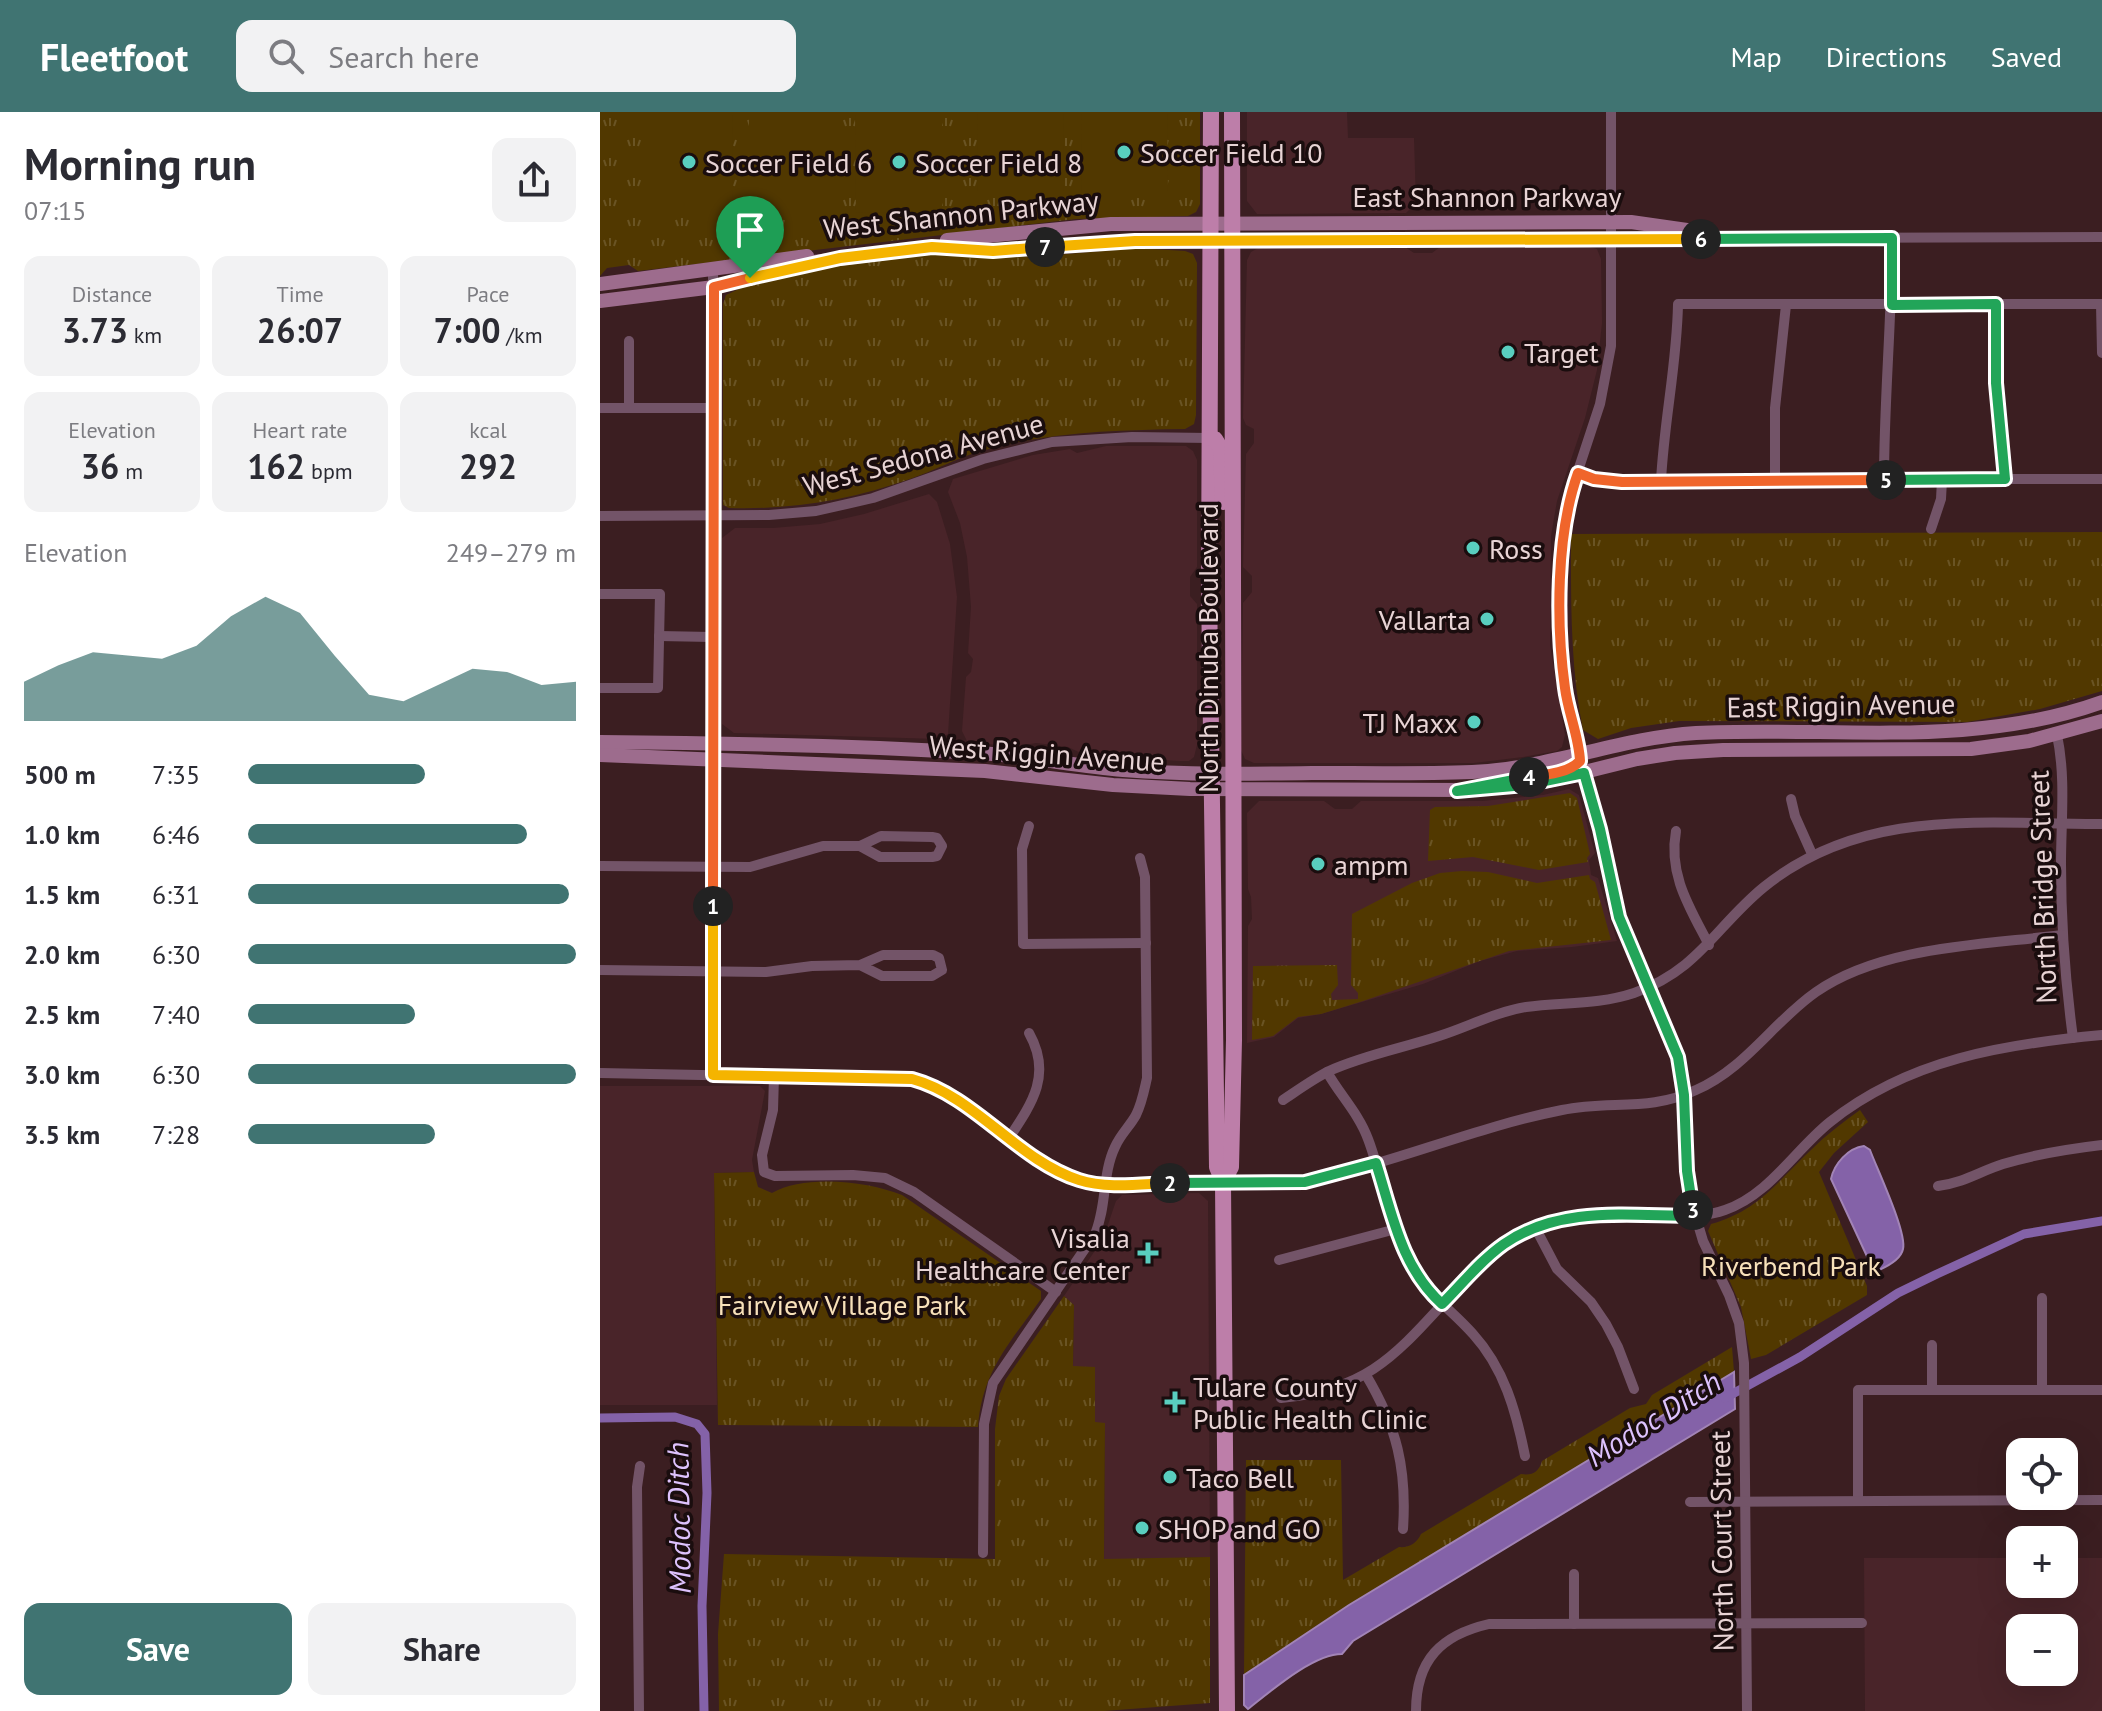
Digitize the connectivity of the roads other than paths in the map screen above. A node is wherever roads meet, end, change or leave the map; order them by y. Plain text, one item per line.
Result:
1 (1211, 112) edge
2 (1232, 112) edge
3 (1611, 112) edge
4 (1423, 222) junction
5 (1520, 222) junction
6 (1611, 222) junction
7 (1233, 232) junction
8 (1210, 233) junction
9 (2102, 237) edge
10 (1741, 238) junction
11 (1892, 238) junction
12 (1314, 240) junction
13 (1422, 240) junction
14 (1611, 240) junction
15 (713, 270) junction
16 (626, 281) junction
17 (600, 284) edge
18 (714, 287) junction
19 (600, 294) edge
20 (600, 301) edge
21 (1996, 304) junction
22 (2101, 304) edge
23 (1786, 305) junction
24 (1892, 305) junction
25 (629, 341) dead end
26 (2102, 353) edge
27 (1210, 354) junction
28 (600, 408) edge
29 (629, 408) junction
30 (714, 408) junction
31 (1234, 436) junction
32 (1210, 438) junction
33 (1578, 473) junction
34 (1775, 479) junction
35 (2005, 479) junction
36 (2102, 479) edge
37 (1884, 480) junction
38 (1942, 480) junction
39 (1661, 481) junction
40 (600, 516) edge
41 (713, 516) junction
42 (1931, 529) dead end
43 (1233, 534) junction
44 (600, 594) edge
45 (659, 636) junction
46 (712, 637) junction
47 (600, 688) edge
48 (2102, 702) edge
49 (2102, 721) edge
50 (1722, 732) junction
51 (2057, 735) junction
52 (600, 742) edge
53 (712, 743) junction
54 (954, 751) junction
55 (600, 755) edge
56 (1580, 755) junction
57 (712, 762) junction
58 (863, 766) junction
59 (1584, 773) junction
60 (1211, 782) junction
61 (1233, 782) junction
62 (1457, 791) junction
63 (1791, 799) dead end
64 (2061, 824) junction
65 (2102, 824) edge
66 (1029, 826) dead end
67 (1676, 831) dead end
68 (860, 846) junction
69 (1812, 854) junction
70 (1140, 858) dead end
71 (600, 866) edge
72 (713, 867) junction
73 (2062, 935) junction
74 (1146, 943) junction
75 (1709, 945) junction
76 (860, 965) junction
77 (600, 970) edge
78 (713, 971) junction
79 (1649, 987) junction
80 (1029, 1033) dead end
81 (2102, 1035) edge
82 (2073, 1038) junction
83 (1327, 1072) junction
84 (600, 1073) edge
85 (713, 1075) junction
86 (774, 1076) junction
87 (1684, 1095) junction
88 (1283, 1100) dead end
89 (1009, 1138) junction
90 (2102, 1145) edge
91 (1376, 1163) junction
92 (1223, 1182) junction
93 (1107, 1184) junction
94 (1938, 1186) dead end
95 (1695, 1216) junction
96 (1535, 1227) junction
97 (1396, 1229) junction
98 (1279, 1260) dead end
99 (1056, 1292) junction
100 (2042, 1298) dead end
101 (1442, 1304) junction
102 (1932, 1345) dead end
103 (1366, 1375) junction
104 (1634, 1389) dead end
105 (1932, 1390) junction
106 (2042, 1390) junction
107 (2102, 1390) edge
108 (1281, 1398) dead end
109 (1525, 1456) dead end
110 (640, 1466) dead end
111 (2102, 1500) edge
112 (1745, 1501) junction
113 (1858, 1501) junction
114 (1690, 1502) dead end
115 (1403, 1529) dead end
116 (983, 1553) dead end
117 (1574, 1574) dead end
118 (1745, 1623) junction
119 (1862, 1623) dead end
120 (1574, 1624) junction
121 (639, 1711) edge
122 (1227, 1711) edge
123 (1416, 1711) edge
124 (1747, 1711) edge

1 - 8 main road, North Dinuba Boulevard
2 - 7 main road, North Dinuba Boulevard
3 - 6 street
4 - 5 main road, East Shannon Parkway
4 - 7 main road, East Shannon Parkway
4 - 12 main road
5 - 6 main road, East Shannon Parkway
5 - 13 main road
6 - 10 main road, East Shannon Parkway
6 - 14 street
7 - 8 main road, West Shannon Parkway
7 - 12 main road, East Shannon Parkway
7 - 31 main road, North Dinuba Boulevard
8 - 15 main road, West Shannon Parkway
8 - 18 main road, West Shannon Parkway
8 - 27 main road, North Dinuba Boulevard
9 - 11 street, East Shannon Parkway
10 - 11 street, East Shannon Parkway
10 - 14 main road, East Shannon Parkway
11 - 24 street
12 - 13 main road, East Shannon Parkway
13 - 14 main road, East Shannon Parkway
14 - 33 street
15 - 16 main road, West Shannon Parkway
15 - 18 street
16 - 17 main road, West Shannon Parkway
16 - 19 main road
18 - 20 main road, West Shannon Parkway
18 - 30 street
21 - 22 street
21 - 24 street
21 - 35 street
22 - 26 street
23 - 24 street
23 - 34 street
23 - 39 street
24 - 37 street
25 - 29 street
27 - 31 main road
27 - 32 main road, North Dinuba Boulevard
28 - 29 street
29 - 30 street
30 - 41 street
31 - 43 main road, North Dinuba Boulevard
32 - 41 street, West Sedona Avenue
32 - 43 main road
32 - 60 main road, North Dinuba Boulevard
33 - 39 street
33 - 56 street
34 - 37 street
34 - 39 street
35 - 36 street
35 - 38 street
37 - 38 street
38 - 42 street
40 - 41 street, West Sedona Avenue
41 - 46 street
43 - 61 main road, North Dinuba Boulevard
44 - 45 street
45 - 46 street
45 - 47 street
46 - 53 street
48 - 50 main road, East Riggin Avenue
49 - 51 main road, East Riggin Avenue
50 - 56 main road, East Riggin Avenue
50 - 59 main road
51 - 59 main road, East Riggin Avenue
51 - 64 street, North Bridge Street
52 - 53 main road, West Riggin Avenue
53 - 54 main road, West Riggin Avenue
53 - 57 street
54 - 58 main road
54 - 60 main road, West Riggin Avenue
55 - 57 main road, West Riggin Avenue
56 - 61 main road, West Riggin Avenue
56 - 62 main road
57 - 58 main road, West Riggin Avenue
57 - 72 street
58 - 60 main road, West Riggin Avenue
59 - 62 main road, West Riggin Avenue
59 - 79 street, North Court Street
60 - 61 main road, West Riggin Avenue
60 - 92 main road, North Dinuba Boulevard
61 - 62 main road, West Riggin Avenue
61 - 92 main road, North Dinuba Boulevard
63 - 69 street
64 - 65 street
64 - 69 street
64 - 73 street, North Bridge Street
66 - 74 street
67 - 75 street
68 - 68 street
68 - 72 street
69 - 75 street
70 - 74 street
71 - 72 street
72 - 78 street
73 - 82 street, North Bridge Street
73 - 87 street
74 - 93 street
75 - 79 street
76 - 76 street
76 - 78 street
77 - 78 street
78 - 85 street
79 - 83 street
79 - 87 street, North Court Street
80 - 89 street
81 - 82 street
82 - 95 street
83 - 88 street
83 - 91 street
84 - 85 street
85 - 86 street
86 - 89 street
86 - 99 street
87 - 91 street
87 - 95 street, North Court Street
89 - 93 street
90 - 94 street
91 - 92 street
91 - 97 street
92 - 93 street
92 - 122 main road, North Dinuba Boulevard
93 - 99 street
95 - 96 street
95 - 112 street, North Court Street
96 - 101 street
96 - 104 street
97 - 98 street
97 - 101 street
99 - 116 street
100 - 106 street
101 - 103 street
101 - 109 street
102 - 105 street
103 - 108 street
103 - 115 street
105 - 106 street
105 - 113 street
106 - 107 street
110 - 121 street
111 - 113 street
112 - 113 street
112 - 114 street
112 - 118 street, North Court Street
117 - 120 street
118 - 119 street
118 - 120 street
118 - 124 street, North Court Street
120 - 123 street

